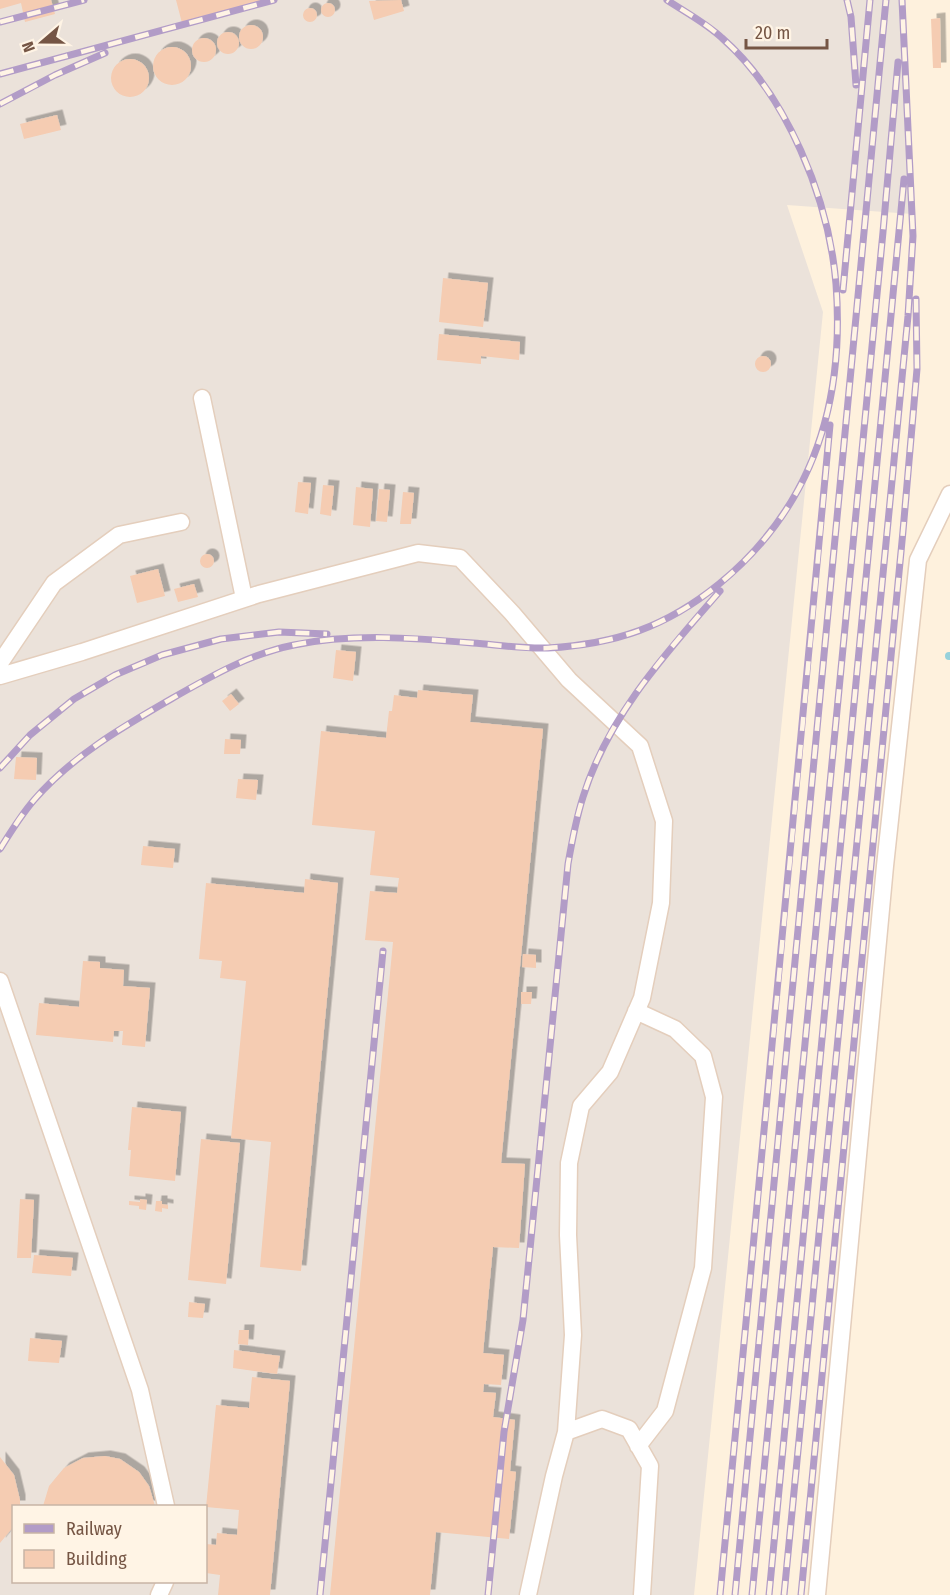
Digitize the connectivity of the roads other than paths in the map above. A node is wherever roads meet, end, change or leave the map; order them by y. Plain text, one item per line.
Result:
1 (202, 398) dead end
2 (950, 494) edge
3 (181, 522) dead end
4 (244, 598) junction
5 (0, 663) edge
6 (0, 676) edge
7 (0, 981) edge
8 (636, 1011) junction
9 (566, 1432) junction
10 (638, 1446) junction
11 (166, 1505) edge
12 (528, 1595) edge
13 (642, 1595) edge
14 (817, 1595) edge

1 - 4 lane
2 - 14 lane
3 - 5 lane
4 - 6 lane
4 - 8 lane
7 - 11 lane
8 - 9 lane
8 - 10 lane
9 - 10 lane
9 - 12 lane
10 - 13 lane

